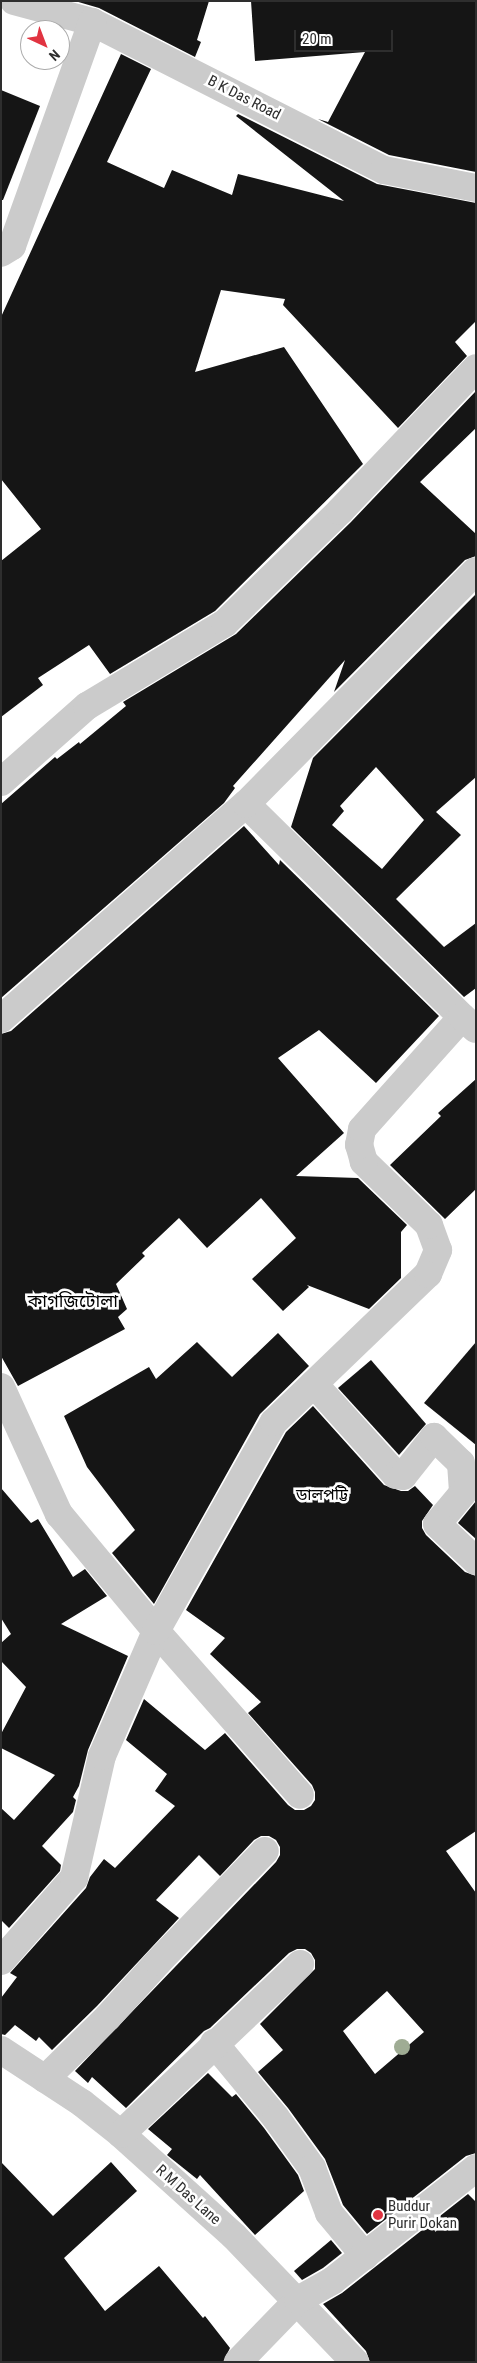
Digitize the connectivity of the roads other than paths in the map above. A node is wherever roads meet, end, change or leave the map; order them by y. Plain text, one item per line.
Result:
1 (14, 1) edge
2 (92, 22) junction
3 (476, 188) edge
4 (1, 254) edge
5 (475, 370) edge
6 (476, 571) edge
7 (1, 782) edge
8 (246, 804) junction
9 (1, 1019) edge
10 (469, 1023) edge
11 (314, 1384) junction
12 (1, 1387) edge
13 (476, 1561) edge
14 (156, 1630) junction
15 (300, 1795) dead end
16 (265, 1851) dead end
17 (1, 1960) edge
18 (300, 1964) dead end
19 (214, 2043) junction
20 (1, 2050) edge
21 (45, 2078) junction
22 (121, 2134) junction
23 (475, 2171) edge
24 (365, 2256) junction
25 (298, 2300) junction
26 (238, 2362) edge
27 (355, 2362) edge

1 - 2 street, B K Das Road
2 - 3 street, B K Das Road
2 - 4 street
5 - 7 street
6 - 8 street
8 - 9 street
8 - 10 street
10 - 11 street
11 - 13 street
11 - 14 street
12 - 14 street
14 - 15 street
14 - 17 street
16 - 21 street
18 - 19 street
19 - 22 street
19 - 24 street
20 - 21 street, R M Das Lane
21 - 22 street, R M Das Lane
22 - 25 street, R M Das Lane
23 - 24 street
24 - 25 street
25 - 26 street
25 - 27 street, R M Das Lane

